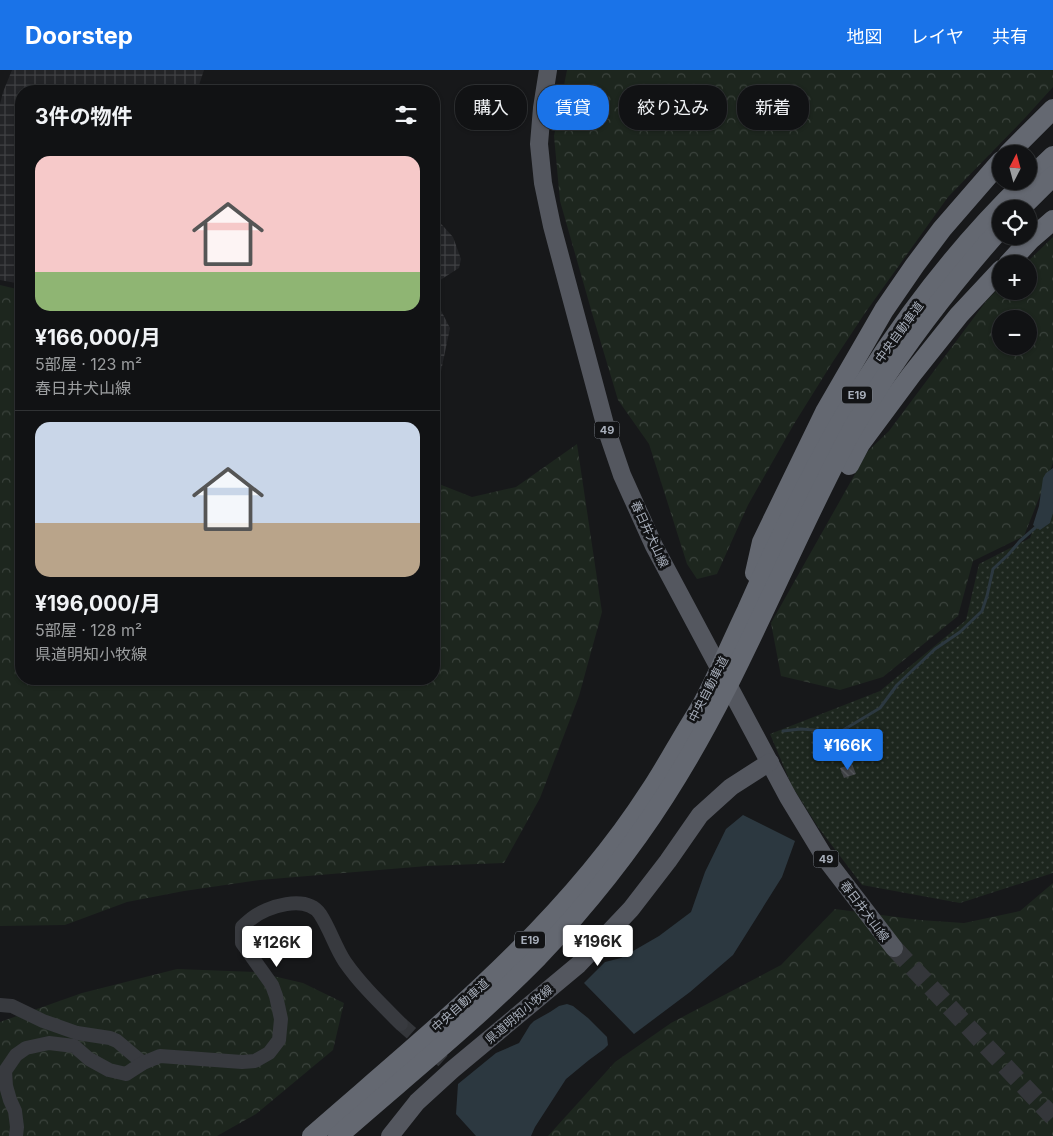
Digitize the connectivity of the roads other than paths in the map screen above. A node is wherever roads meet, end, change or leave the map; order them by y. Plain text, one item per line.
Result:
1 (548, 70) edge
2 (1053, 109) edge
3 (1017, 145) edge
4 (1053, 156) edge
5 (1038, 170) edge
6 (992, 171) edge
7 (1053, 176) edge
8 (1017, 190) edge
9 (1029, 200) edge
10 (1053, 220) edge
11 (992, 238) edge
12 (1016, 255) edge
13 (992, 280) edge
14 (747, 609) junction
15 (743, 643) junction
16 (708, 710) junction
17 (770, 762) junction
18 (894, 948) tunnel mouth
19 (0, 1005) edge
20 (401, 1024) tunnel mouth
21 (144, 1063) junction
22 (16, 1136) edge
23 (312, 1136) edge
24 (338, 1136) edge
25 (390, 1136) edge

1 - 17 main road, 春日井犬山線 / 49
2 - 3 highway
4 - 5 highway, 中央自動車道 / E19
6 - 14 highway
7 - 9 highway
8 - 14 highway, 中央自動車道 / E19
10 - 12 highway
11 - 15 highway, 中央自動車道 / E19
13 - 15 highway
14 - 15 highway, 中央自動車道 / E19
15 - 16 highway, 中央自動車道 / E19
16 - 23 highway, 中央自動車道 / E19
16 - 24 highway, 中央自動車道 / E19
17 - 18 main road, 春日井犬山線 / 49
17 - 25 main road, 県道明知小牧線
19 - 21 street
20 - 21 street
21 - 22 street

